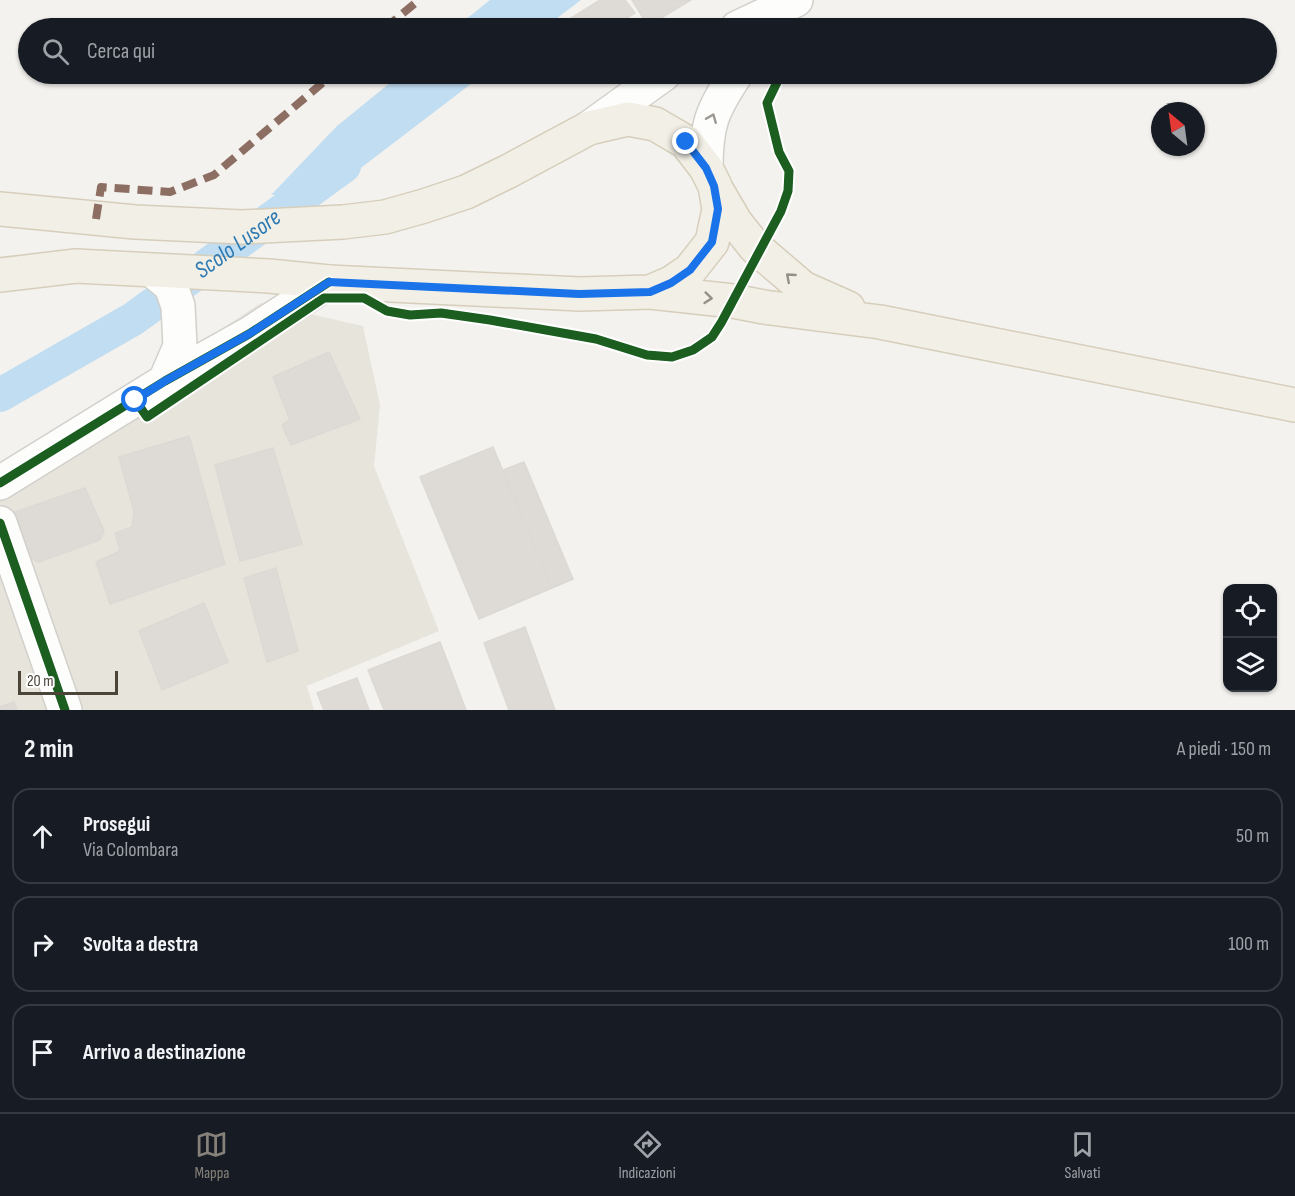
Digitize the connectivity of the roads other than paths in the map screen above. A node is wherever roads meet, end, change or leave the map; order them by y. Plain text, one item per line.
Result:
1 (796, 0) edge
2 (813, 0) edge
3 (758, 18) edge
4 (793, 18) edge
5 (650, 84) edge
6 (729, 84) edge
7 (589, 128) junction
8 (710, 177) junction
9 (0, 209) edge
10 (153, 271) junction
11 (0, 275) edge
12 (329, 282) junction
13 (650, 292) junction
14 (880, 322) junction
15 (165, 381) junction
16 (1295, 405) edge
17 (0, 483) edge
18 (0, 523) edge
19 (65, 710) edge

1 - 3 street
2 - 4 street
5 - 7 street
8 -> 6 street
7 - 8 main road
7 - 9 main road
8 - 13 main road
14 -> 8 main road
10 - 11 main road
10 - 12 main road
10 - 15 street
12 - 13 main road
12 - 15 street
13 -> 14 main road
14 - 16 main road
15 - 17 street
18 - 19 street

